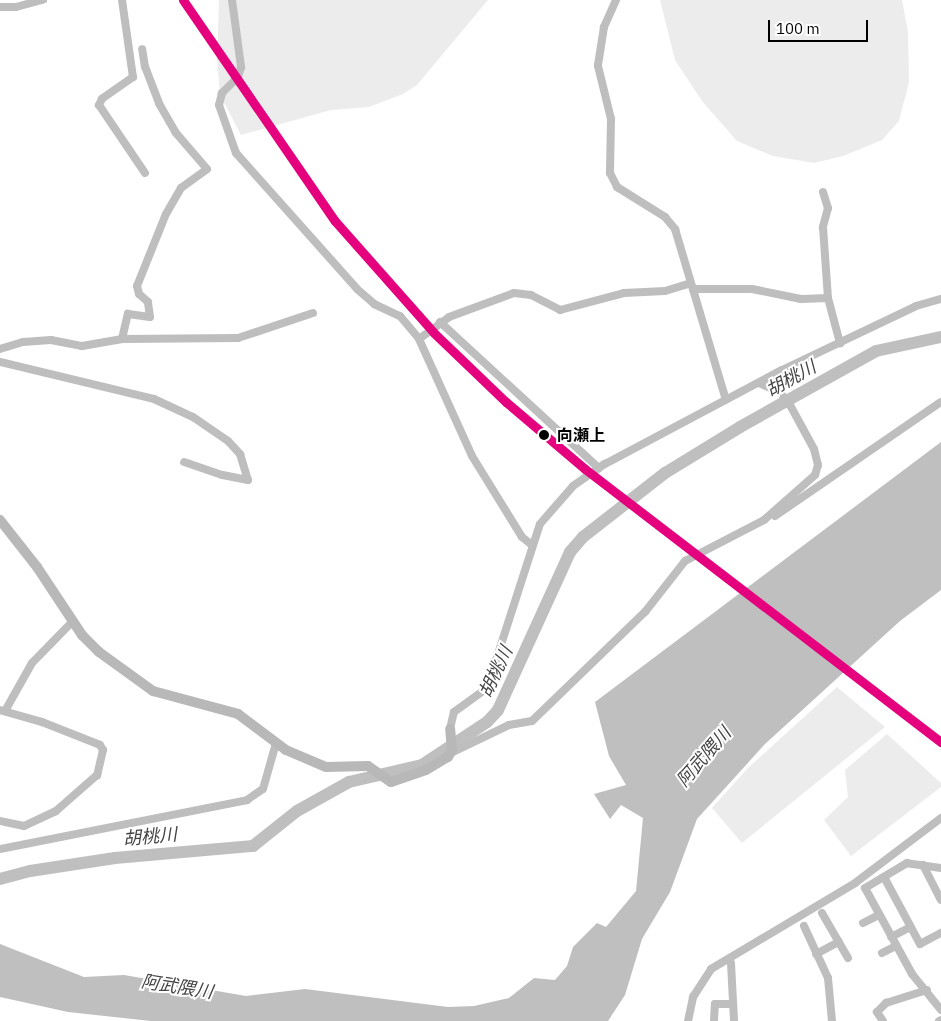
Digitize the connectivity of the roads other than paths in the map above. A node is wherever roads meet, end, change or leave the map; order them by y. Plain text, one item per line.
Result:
1 (43, 0) edge
2 (122, 0) edge
3 (232, 0) edge
4 (616, 0) edge
5 (0, 7) edge
6 (142, 48) dead end
7 (145, 172) dead end
8 (823, 192) dead end
9 (692, 286) junction
10 (828, 298) junction
11 (941, 298) edge
12 (313, 313) dead end
13 (440, 322) junction
14 (420, 338) junction
15 (122, 339) junction
16 (840, 343) junction
17 (0, 350) edge
18 (0, 362) edge
19 (759, 382) junction
20 (726, 400) junction
21 (941, 402) edge
22 (184, 462) dead end
23 (598, 468) junction
24 (0, 520) edge
25 (764, 520) junction
26 (532, 545) junction
27 (72, 622) junction
28 (2, 711) edge
29 (451, 741) junction
30 (276, 743) junction
31 (941, 818) edge
32 (0, 821) edge
33 (0, 849) edge
34 (923, 865) junction
35 (941, 868) edge
36 (884, 877) junction
37 (941, 900) edge
38 (822, 913) dead end
39 (879, 915) junction
40 (863, 923) dead end
41 (804, 926) dead end
42 (911, 927) junction
43 (941, 933) edge
44 (891, 938) junction
45 (839, 942) junction
46 (896, 946) junction
47 (882, 953) dead end
48 (816, 954) junction
49 (848, 958) dead end
50 (731, 963) dead end
51 (927, 990) junction
52 (939, 1000) edge
53 (734, 1004) junction
54 (941, 1010) edge
55 (688, 1021) edge
56 (714, 1021) edge
57 (734, 1021) edge
58 (832, 1021) edge
59 (883, 1021) edge

1 - 5 street
2 - 7 street
3 - 14 street
4 - 9 street
6 - 15 street
8 - 10 street
9 - 10 street
9 - 13 street
9 - 20 street
10 - 16 street
11 - 16 street
12 - 15 street
13 - 14 street
13 - 23 street
14 - 26 street
15 - 17 street
16 - 19 street
18 - 22 street
19 - 20 street
19 - 25 street
20 - 23 street
21 - 25 street
23 - 26 street
24 - 27 street
25 - 29 street
26 - 29 street
27 - 28 street
27 - 30 street
28 - 32 street
29 - 30 street
30 - 33 street
31 - 55 street
34 - 35 street
34 - 36 street
34 - 37 street
36 - 39 street
36 - 42 street
38 - 45 street
39 - 40 street
39 - 44 street
41 - 48 street
42 - 43 street
42 - 44 street
44 - 46 street
45 - 48 street
45 - 49 street
46 - 47 street
46 - 51 street
48 - 58 street
50 - 53 street
51 - 52 street
51 - 59 street
52 - 54 street
53 - 56 street
53 - 57 street

